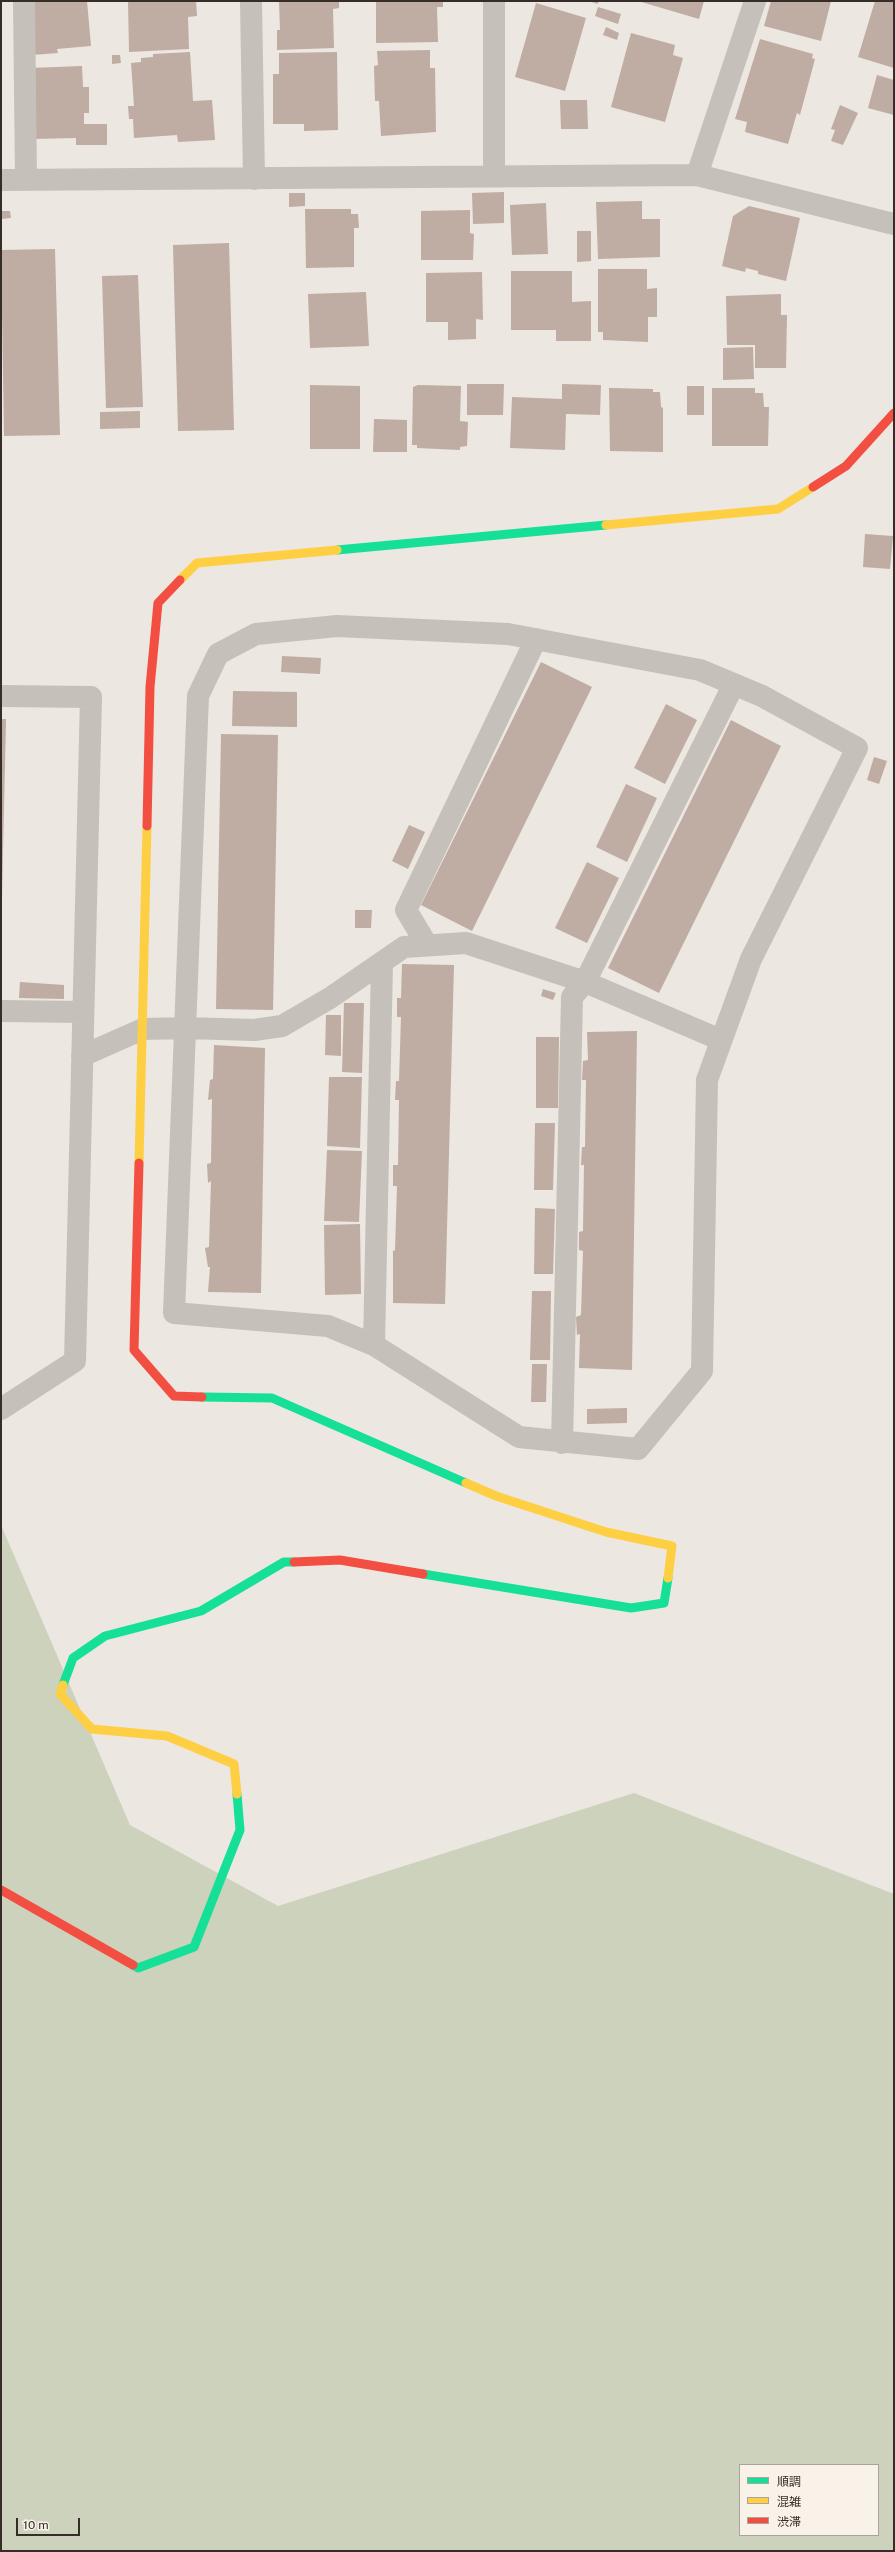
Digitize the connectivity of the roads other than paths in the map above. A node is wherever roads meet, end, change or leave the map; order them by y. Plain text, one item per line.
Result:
1 (24, 1) edge
2 (251, 1) edge
3 (494, 1) edge
4 (755, 1) edge
5 (697, 174) junction
6 (494, 176) junction
7 (254, 179) junction
8 (1, 180) edge
9 (26, 180) junction
10 (894, 224) edge
11 (894, 413) edge
12 (536, 639) junction
13 (734, 684) junction
14 (1, 696) edge
15 (427, 945) junction
16 (382, 963) junction
17 (586, 982) junction
18 (1, 1010) edge
19 (83, 1012) junction
20 (186, 1028) junction
21 (143, 1029) junction
22 (721, 1040) junction
23 (82, 1056) junction
24 (374, 1345) junction
25 (1, 1410) edge
26 (562, 1443) junction
27 (1, 1890) edge

1 - 9 street
2 - 7 street
3 - 6 street
4 - 5 street
5 - 6 street
5 - 10 street
6 - 7 street
7 - 9 street
8 - 9 street
11 - 21 street
12 - 13 street
12 - 15 street
12 - 20 street
13 - 17 street
13 - 22 street
14 - 19 street
15 - 16 street
15 - 17 street
16 - 20 street
16 - 24 street
17 - 22 street
17 - 26 street
18 - 19 street
19 - 23 street
20 - 21 street
20 - 24 street
21 - 23 street
21 - 27 street
22 - 26 street
23 - 25 street
24 - 26 street

